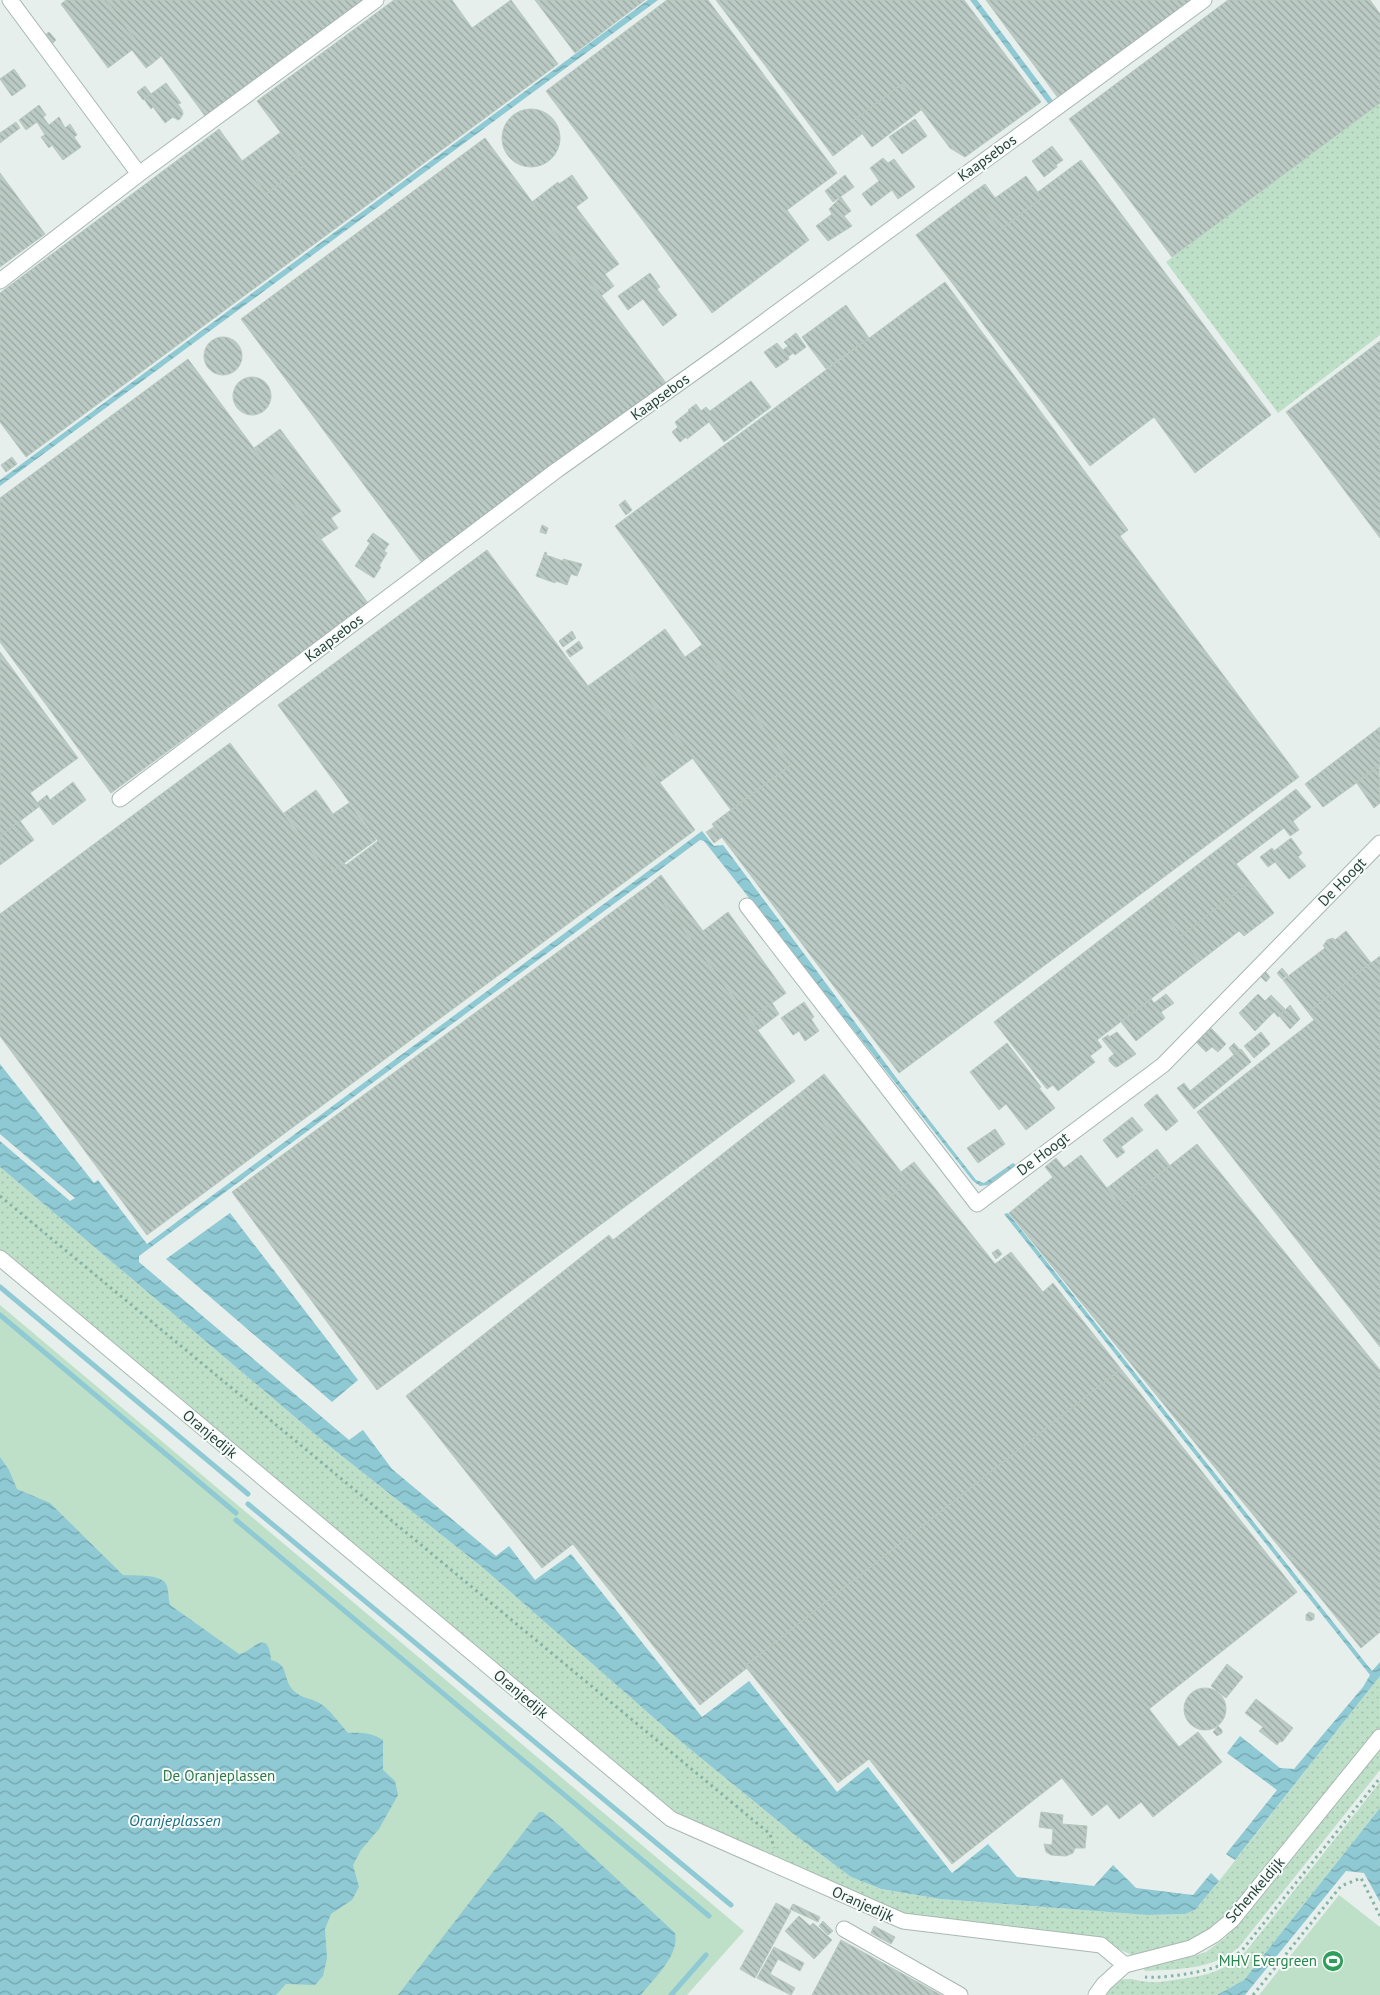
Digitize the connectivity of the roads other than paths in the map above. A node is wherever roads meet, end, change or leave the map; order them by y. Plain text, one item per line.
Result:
1 (10, 0) edge
2 (376, 0) edge
3 (1204, 0) edge
4 (139, 174) junction
5 (0, 281) edge
6 (120, 799) dead end
7 (1380, 842) edge
8 (747, 906) dead end
9 (0, 1258) edge
10 (1380, 1737) edge
11 (844, 1929) dead end
12 (1125, 1965) junction
13 (960, 1995) edge
14 (1096, 1995) edge

1 - 4 street
2 - 4 street
3 - 6 street, Kaapsebos
4 - 5 street
7 - 8 street, De Hoogt
9 - 12 street, Oranjedijk
10 - 12 street, Schenkeldijk
11 - 13 street
12 - 14 street, Schenkeldijk

